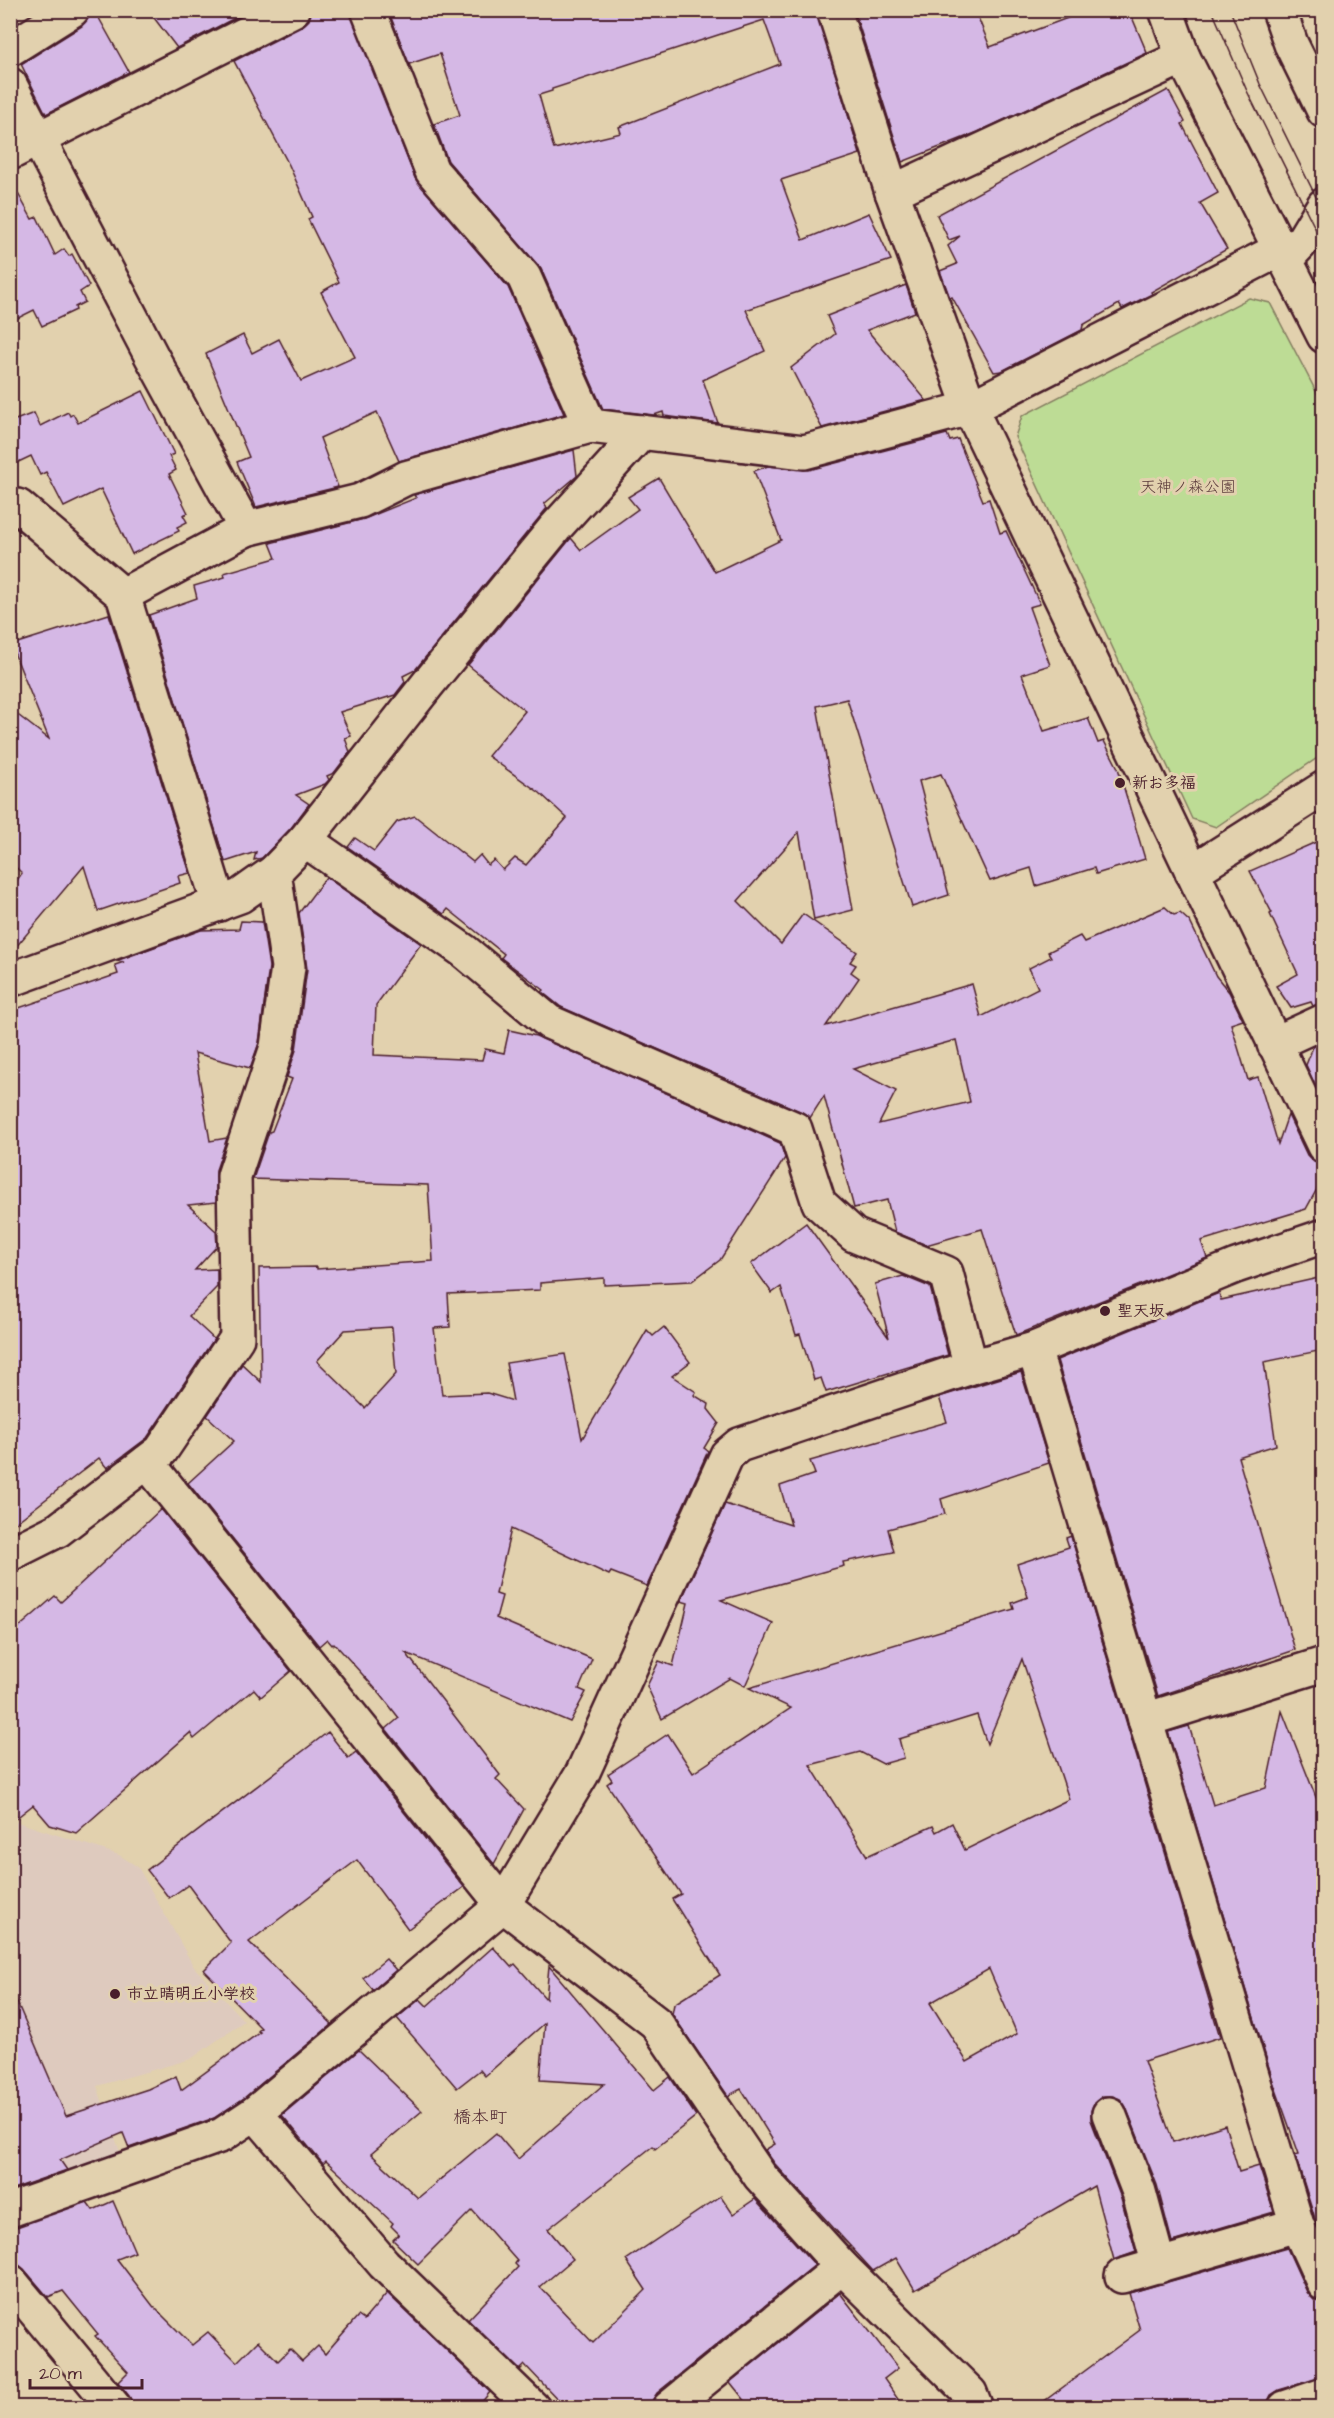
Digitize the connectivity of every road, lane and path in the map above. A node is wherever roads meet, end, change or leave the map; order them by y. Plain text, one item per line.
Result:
1 (292, 10) edge
2 (368, 10) edge
3 (834, 10) edge
4 (1166, 10) edge
5 (1279, 10) edge
6 (66, 12) edge
7 (10, 49) edge
8 (1183, 57) junction
9 (10, 85) edge
10 (1323, 111) edge
11 (24, 146) edge
12 (892, 192) junction
13 (1323, 205) edge
14 (1282, 255) junction
15 (1323, 336) edge
16 (970, 408) junction
17 (590, 426) junction
18 (642, 432) junction
19 (10, 506) edge
20 (246, 529) junction
21 (123, 595) junction
22 (1323, 788) edge
23 (305, 840) junction
24 (274, 872) junction
25 (1192, 872) junction
26 (219, 904) junction
27 (10, 980) edge
28 (1323, 1021) edge
29 (1274, 1044) junction
30 (1323, 1146) edge
31 (1323, 1236) edge
32 (1034, 1349) junction
33 (971, 1367) junction
34 (147, 1462) junction
35 (10, 1554) edge
36 (1323, 1664) edge
37 (1145, 1719) junction
38 (503, 1905) junction
39 (255, 2113) junction
40 (1109, 2114) dead end
41 (10, 2210) edge
42 (1297, 2225) junction
43 (1159, 2266) junction
44 (842, 2267) junction
45 (1122, 2276) dead end
46 (10, 2281) edge
47 (1323, 2284) edge
48 (1323, 2395) edge
49 (115, 2408) edge
50 (533, 2408) edge
51 (669, 2408) edge
52 (976, 2408) edge
53 (1286, 2408) edge

1 - 11 street
2 - 17 street
3 - 12 street
4 - 8 street
5 - 10 street
6 - 7 street
8 - 12 street
8 - 14 street
9 - 11 street
11 - 20 street
12 - 16 street
13 - 14 street
14 - 15 street
14 - 16 street
16 - 18 street
16 - 25 street
17 - 18 street
17 - 20 street
18 - 23 street
19 - 21 street
20 - 21 street
21 - 26 street
22 - 25 street
23 - 24 street
23 - 33 street
24 - 26 street
24 - 34 street
25 - 29 street
26 - 27 street
28 - 29 street
29 - 30 street
31 - 32 street
32 - 33 street
32 - 37 street
33 - 38 street
34 - 35 street
34 - 38 street
36 - 37 street
37 - 42 street
38 - 39 street
38 - 44 street
39 - 41 street
39 - 50 street
40 - 43 street
42 - 43 street
42 - 47 street
43 - 45 street
44 - 51 street
44 - 52 street
46 - 49 street
48 - 53 street

